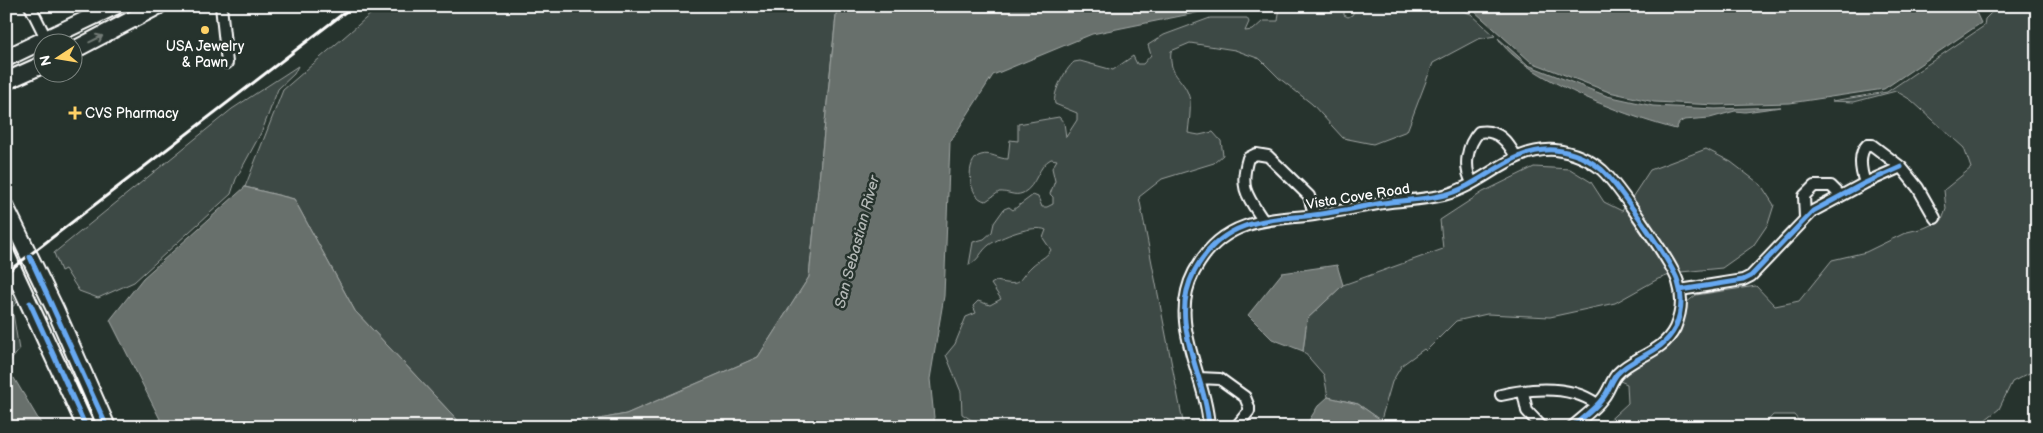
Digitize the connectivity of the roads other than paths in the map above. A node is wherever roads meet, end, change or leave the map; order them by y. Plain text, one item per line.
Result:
1 (30, 6) edge
2 (115, 6) edge
3 (158, 6) edge
4 (221, 6) edge
5 (43, 32) edge
6 (63, 32) edge
7 (82, 46) edge
8 (32, 47) edge
9 (6, 58) edge
10 (227, 64) dead end
11 (32, 69) edge
12 (6, 81) edge
13 (1516, 157) junction
14 (1901, 167) junction
15 (1472, 182) junction
16 (1865, 183) junction
17 (1841, 196) junction
18 (6, 208) edge
19 (1314, 215) junction
20 (1805, 218) junction
21 (1935, 218) dead end
22 (1263, 220) junction
23 (6, 254) edge
24 (1680, 290) junction
25 (1199, 378) junction
26 (1523, 392) junction
27 (1501, 395) dead end
28 (1597, 404) junction
29 (86, 427) edge
30 (107, 427) edge
31 (1209, 427) edge
32 (1236, 427) edge
33 (1542, 427) edge
34 (1572, 427) edge

1 - 5 street
2 - 6 highway
7 -> 3 highway
4 - 10 street
8 - 9 highway
11 - 12 highway
13 - 15 street, Vista Cove Road
13 - 15 street
13 - 24 street, Vista Cove Road
14 - 16 street
14 - 16 street
14 - 21 street
15 - 19 street, Vista Cove Road
16 - 17 street
17 - 20 street
17 - 20 street
18 - 30 highway
19 - 22 street, Vista Cove Road
19 - 22 street
20 - 24 street
22 - 25 street, Vista Cove Road
23 - 29 highway
24 - 28 street, Vista Cove Road
25 - 31 street, Vista Cove Road
25 - 32 street
26 - 27 street
26 - 28 street
26 - 33 street
28 - 34 street, Vista Cove Road

